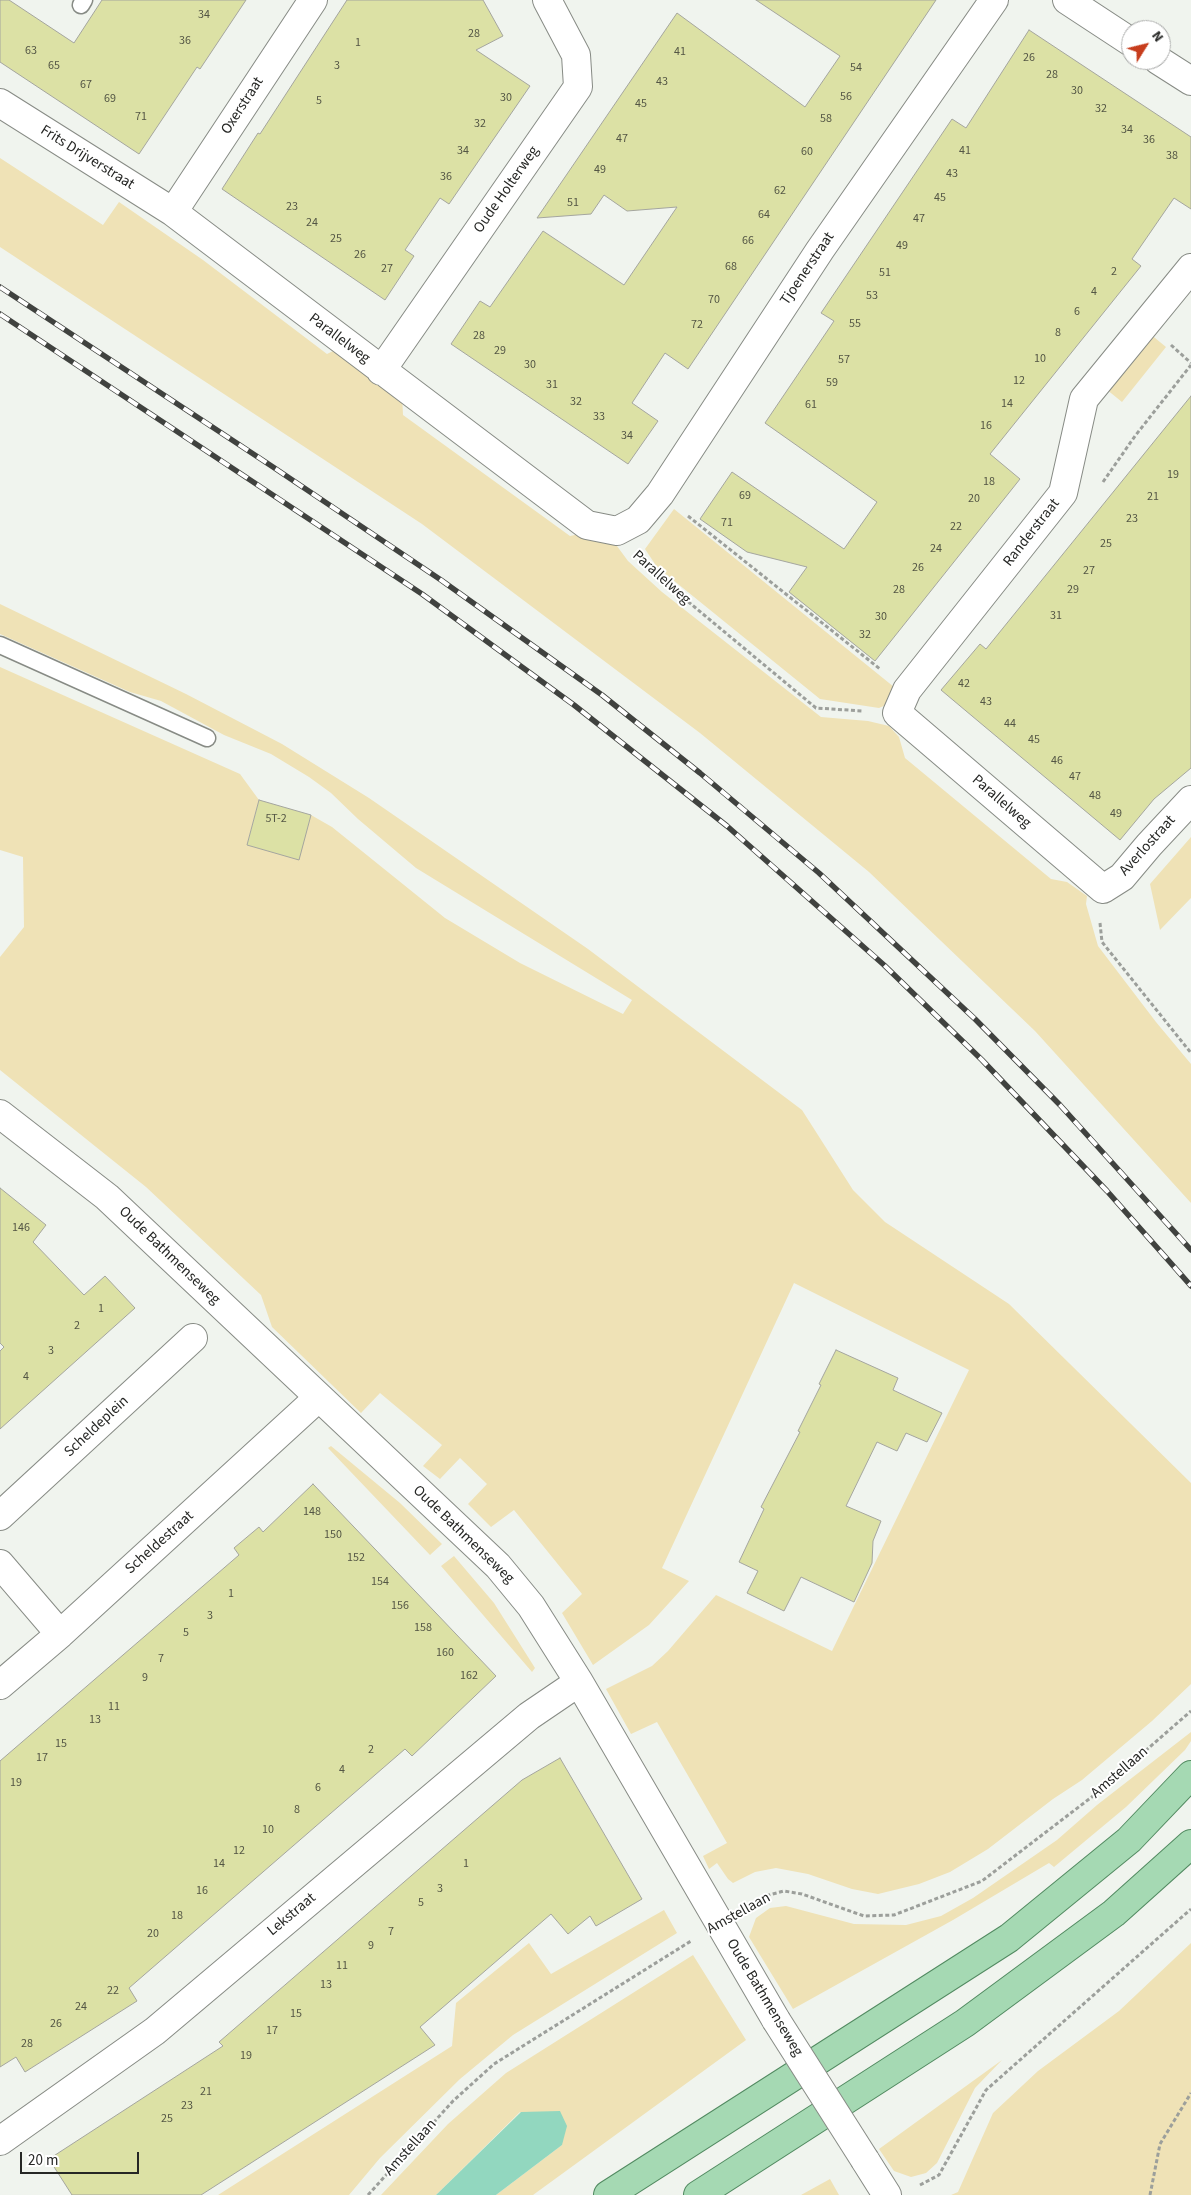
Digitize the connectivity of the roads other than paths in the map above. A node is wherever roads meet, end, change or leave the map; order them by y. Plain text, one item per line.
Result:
1 (313, 0) edge
2 (547, 0) edge
3 (994, 0) edge
4 (1067, 0) edge
5 (1121, 35) edge
6 (1171, 69) edge
7 (1191, 82) edge
8 (0, 103) edge
9 (173, 212) junction
10 (1191, 268) edge
11 (381, 371) junction
12 (617, 531) joint
13 (0, 645) edge
14 (902, 702) joint
15 (207, 738) dead end
16 (1191, 800) edge
17 (1102, 889) joint
18 (0, 1114) edge
19 (193, 1338) dead end
20 (318, 1398) junction
21 (0, 1516) edge
22 (0, 1564) edge
23 (60, 1634) junction
24 (579, 1682) junction
25 (0, 1685) edge
26 (1191, 1775) edge
27 (1191, 1844) edge
28 (0, 2141) edge
29 (608, 2195) edge
30 (698, 2195) edge
31 (887, 2195) edge

1 - 9 street, Oxerstraat
2 - 11 street, Oude Holterweg
3 - 12 street, Tjoenerstraat
4 - 5 street
6 - 7 street
8 - 9 street, Frits Drijverstraat
9 - 11 street, Parallelweg
10 - 14 street, Randerstraat
11 - 12 street, Parallelweg
13 - 15 lane
14 - 17 street, Parallelweg
16 - 17 street, Averlostraat
18 - 20 street, Oude Bathmenseweg
19 - 21 street, Scheldeplein
20 - 23 street, Scheldestraat
20 - 24 street, Oude Bathmenseweg
22 - 23 street
23 - 25 street, Scheldestraat
24 - 28 street, Lekstraat
24 - 31 street, Oude Bathmenseweg, bridge
26 - 29 main road
27 - 30 main road

